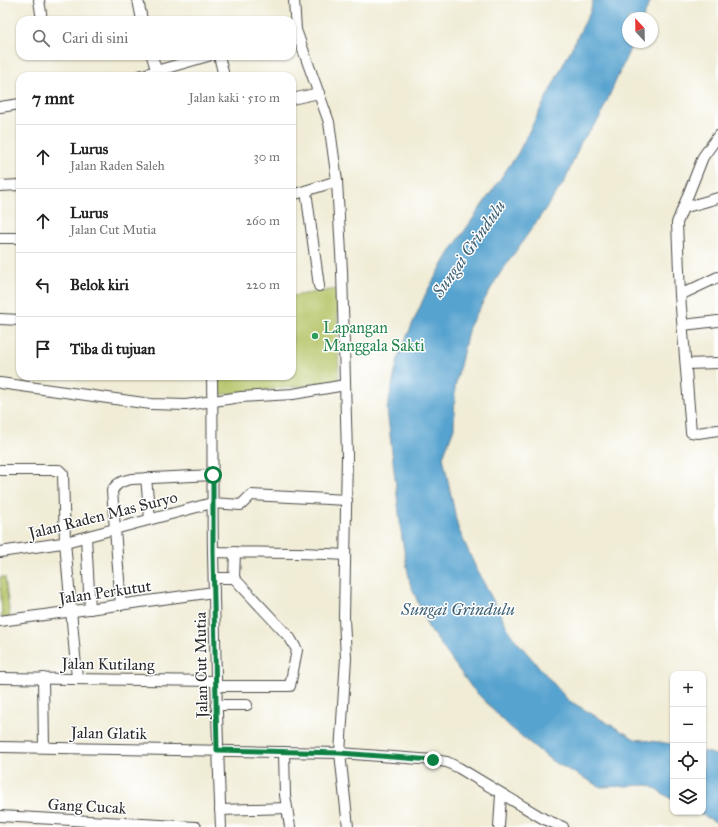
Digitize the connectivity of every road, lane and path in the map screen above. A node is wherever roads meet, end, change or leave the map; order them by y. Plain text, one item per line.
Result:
1 (39, 0) edge
2 (138, 0) edge
3 (294, 0) edge
4 (41, 16) edge
5 (141, 16) edge
6 (294, 16) edge
7 (296, 35) edge
8 (153, 60) edge
9 (197, 60) edge
10 (219, 60) edge
11 (156, 72) edge
12 (163, 72) edge
13 (223, 72) edge
14 (319, 93) junction
15 (296, 98) edge
16 (16, 105) edge
17 (0, 107) edge
18 (718, 136) edge
19 (337, 181) junction
20 (16, 185) edge
21 (0, 186) edge
22 (306, 190) junction
23 (296, 194) edge
24 (718, 198) edge
25 (683, 208) junction
26 (0, 238) edge
27 (16, 238) edge
28 (718, 277) edge
29 (319, 286) dead end
30 (680, 295) junction
31 (0, 319) edge
32 (16, 320) edge
33 (718, 321) edge
34 (683, 325) junction
35 (718, 363) edge
36 (686, 364) junction
37 (212, 380) edge
38 (0, 383) edge
39 (346, 385) junction
40 (212, 400) junction
41 (718, 430) edge
42 (0, 470) edge
43 (213, 475) junction
44 (146, 478) junction
45 (347, 500) junction
46 (212, 503) junction
47 (150, 519) junction
48 (116, 528) junction
49 (86, 537) junction
50 (65, 542) junction
51 (0, 552) edge
52 (213, 552) junction
53 (235, 552) junction
54 (344, 555) junction
55 (214, 578) junction
56 (234, 578) junction
57 (214, 592) junction
58 (121, 605) junction
59 (90, 609) junction
60 (70, 612) junction
61 (0, 621) edge
62 (0, 678) edge
63 (43, 678) junction
64 (78, 678) junction
65 (216, 683) junction
66 (216, 705) junction
67 (247, 705) dead end
68 (0, 747) edge
69 (44, 747) junction
70 (217, 750) junction
71 (284, 752) junction
72 (340, 753) junction
73 (500, 794) junction
74 (287, 808) junction
75 (220, 810) junction
76 (0, 816) edge
77 (89, 824) edge
78 (196, 827) edge
79 (221, 827) edge
80 (290, 827) edge
81 (348, 827) edge
82 (499, 827) edge
83 (562, 827) edge

1 - 4 street
2 - 5 street
3 - 6 street
7 - 14 street
8 - 11 street
9 - 12 street
10 - 13 street
14 - 15 street
14 - 19 street
16 - 17 street
18 - 25 street
19 - 22 street
19 - 39 street
20 - 21 street
22 - 23 street
22 - 29 street
24 - 25 street
25 - 30 street
26 - 27 street
28 - 30 street
30 - 34 street
31 - 32 street
33 - 34 street
34 - 36 street
35 - 36 street
36 - 41 street
37 - 40 street, Jalan Cut Mutia
38 - 40 street
39 - 40 street
39 - 45 street
40 - 43 street, Jalan Cut Mutia
42 - 50 street
43 - 44 street
43 - 46 street, Jalan Cut Mutia
44 - 47 street
44 - 48 street
45 - 46 street, Jalan Raden Mas Suryo
45 - 54 street
46 - 47 street, Jalan Raden Mas Suryo
46 - 52 street, Jalan Cut Mutia
47 - 48 street, Jalan Raden Mas Suryo
48 - 49 street, Jalan Raden Mas Suryo
48 - 58 street
49 - 50 street, Jalan Raden Mas Suryo
49 - 59 street
50 - 51 street, Jalan Raden Mas Suryo
50 - 60 street
52 - 53 street
52 - 55 street, Jalan Cut Mutia
53 - 54 street
53 - 56 street
54 - 72 street
55 - 56 street
55 - 57 street, Jalan Cut Mutia
56 - 65 street, Jalan Kutilang
57 - 58 street, Jalan Perkutut
57 - 65 street, Jalan Cut Mutia
58 - 59 street, Jalan Perkutut
59 - 60 street, Jalan Perkutut
60 - 61 street, Jalan Perkutut
60 - 64 street
62 - 63 street, Jalan Kutilang
63 - 64 street, Jalan Kutilang
63 - 69 street
64 - 65 street, Jalan Kutilang
65 - 66 street, Jalan Cut Mutia
66 - 67 street
66 - 70 street, Jalan Cut Mutia
68 - 69 street, Jalan Glatik
69 - 70 street, Jalan Glatik
70 - 71 street, Jalan Glatik
70 - 75 street, Jalan Cut Mutia
71 - 72 street, Jalan Glatik
71 - 74 street
72 - 73 street, Jalan Glatik
72 - 81 street
73 - 82 street
73 - 83 street, Jalan Glatik
74 - 75 street
74 - 80 street
75 - 79 street, Jalan Cut Mutia
76 - 77 street, Gang Cucak
77 - 78 street, Gang Cucak

